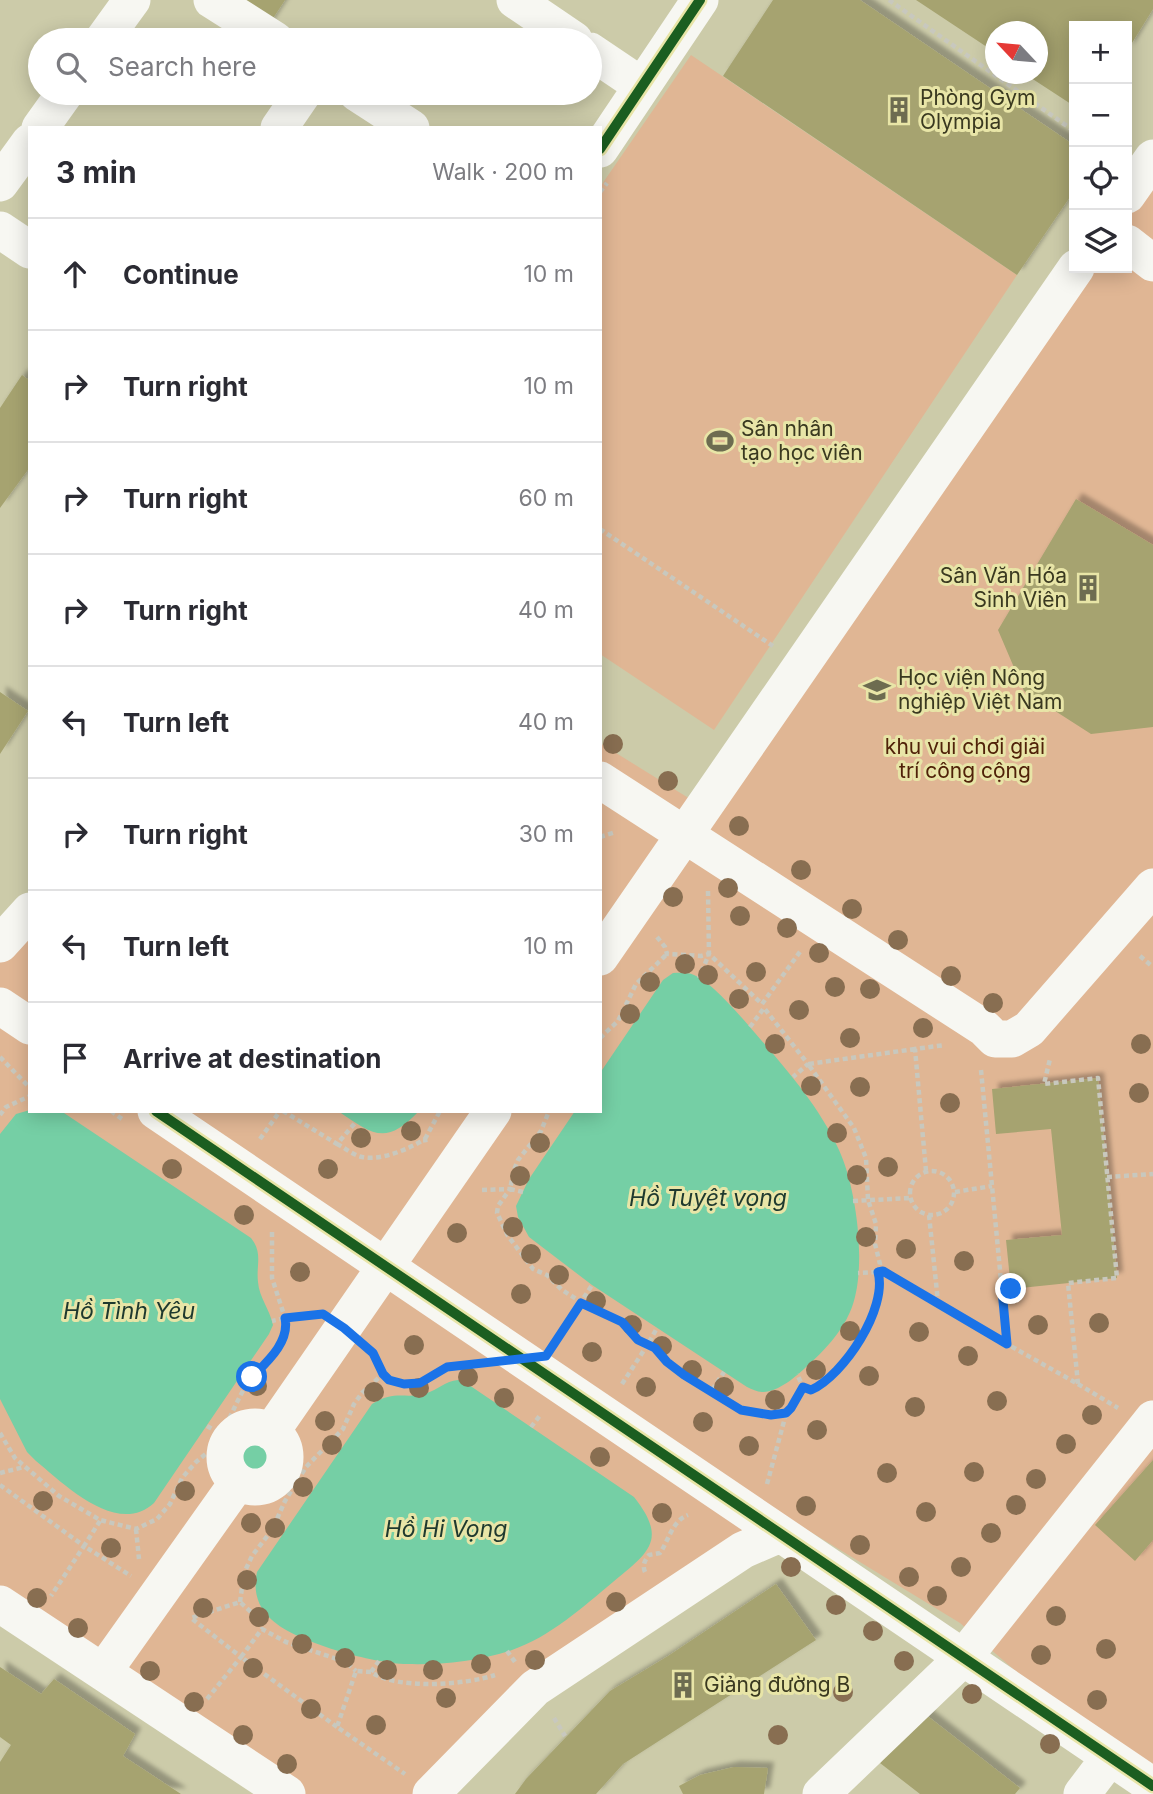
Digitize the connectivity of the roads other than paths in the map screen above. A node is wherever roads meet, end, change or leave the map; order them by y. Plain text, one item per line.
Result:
1 (132, 0) edge
2 (212, 0) edge
3 (515, 0) edge
4 (700, 0) edge
5 (112, 28) edge
6 (256, 28) edge
7 (556, 28) edge
8 (602, 59) edge
9 (642, 86) junction
10 (56, 105) edge
11 (295, 105) edge
12 (376, 105) edge
13 (41, 126) edge
14 (280, 126) edge
15 (408, 126) edge
16 (28, 145) edge
17 (602, 146) edge
18 (1153, 158) edge
19 (0, 183) edge
20 (1132, 188) edge
21 (0, 230) edge
22 (1132, 247) edge
23 (28, 249) edge
24 (1153, 263) edge
25 (1073, 273) edge
26 (602, 781) edge
27 (696, 842) junction
28 (1153, 887) edge
29 (28, 913) edge
30 (0, 944) edge
31 (602, 954) edge
32 (0, 1006) edge
33 (28, 1025) edge
34 (492, 1113) edge
35 (139, 1115) edge
36 (386, 1267) junction
37 (1153, 1419) edge
38 (780, 1534) junction
39 (0, 1604) edge
40 (963, 1658) junction
41 (103, 1672) junction
42 (1110, 1757) junction
43 (1153, 1786) edge
44 (432, 1793) edge
45 (287, 1794) edge
46 (821, 1794) edge
47 (1082, 1794) edge

1 - 5 street
2 - 6 street
3 - 7 street
4 - 9 street
8 - 9 street
9 - 17 street
10 - 13 street
11 - 14 street
12 - 15 street
16 - 19 street
18 - 20 street
21 - 23 street
22 - 24 street
25 - 27 street
26 - 27 street
27 - 28 street
27 - 31 street
29 - 30 street
32 - 33 street
34 - 36 street
35 - 36 street
36 - 38 street
36 - 41 street
37 - 40 street
38 - 40 street
38 - 44 street
39 - 41 street
40 - 42 street
40 - 46 street
41 - 45 street
42 - 43 street
42 - 47 street

